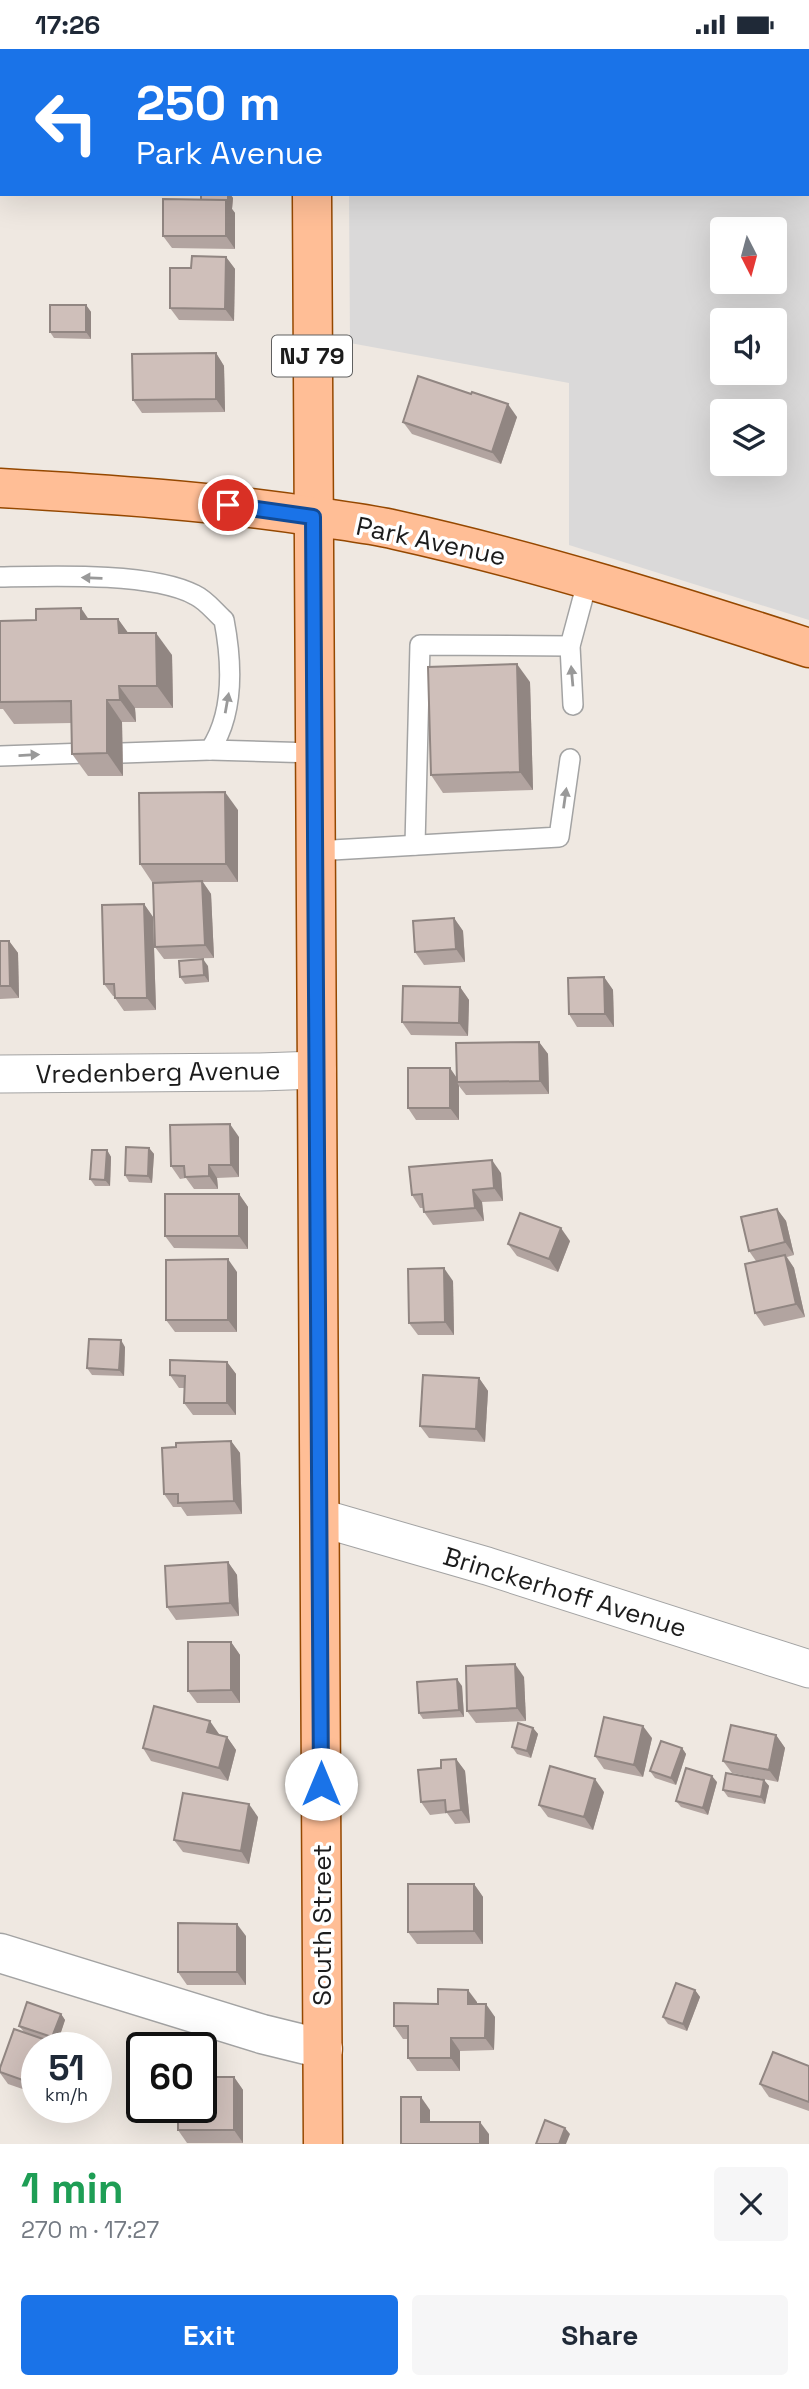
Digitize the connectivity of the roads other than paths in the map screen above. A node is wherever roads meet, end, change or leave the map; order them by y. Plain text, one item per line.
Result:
1 (312, 196) edge
2 (0, 488) edge
3 (313, 517) junction
4 (0, 577) edge
5 (588, 579) junction
6 (570, 646) junction
7 (809, 648) edge
8 (573, 705) dead end
9 (210, 750) junction
10 (87, 753) edge
11 (122, 753) dead end
12 (315, 753) junction
13 (0, 756) edge
14 (570, 759) dead end
15 (415, 845) junction
16 (315, 851) junction
17 (317, 1070) junction
18 (0, 1074) edge
19 (321, 1518) junction
20 (809, 1669) edge
21 (0, 1953) edge
22 (323, 2049) junction
23 (323, 2144) edge

1 - 3 main road, South Street / NJ 79
2 - 3 main road, Park Avenue
3 - 5 main road, Park Avenue
3 - 12 main road, South Street / NJ 79
9 -> 4 lane
5 - 6 lane
5 - 7 main road, Park Avenue
8 -> 6 lane
6 - 15 lane
9 - 11 lane
9 - 12 lane
13 -> 10 lane
12 - 16 main road, South Street / NJ 79
15 -> 14 lane
15 - 16 lane
16 - 17 main road, South Street / NJ 79
17 - 18 street, Vredenberg Avenue
17 - 19 main road, South Street / NJ 79
19 - 20 street, Brinckerhoff Avenue
19 - 22 main road, South Street / NJ 79
21 - 22 street
22 - 23 main road, South Street / NJ 79

